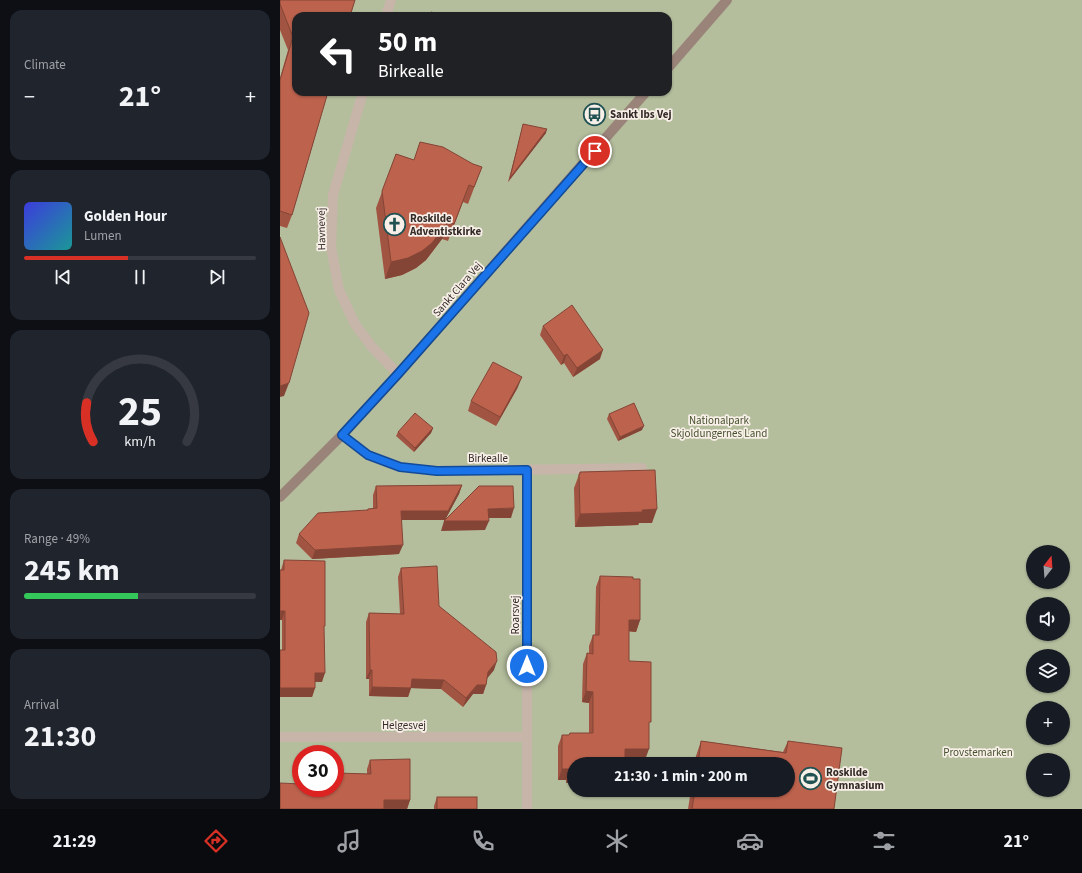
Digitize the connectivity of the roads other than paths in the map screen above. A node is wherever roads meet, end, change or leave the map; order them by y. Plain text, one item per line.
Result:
1 (391, 0) edge
2 (727, 0) edge
3 (387, 12) edge
4 (672, 63) edge
5 (362, 96) edge
6 (642, 96) edge
7 (398, 374) junction
8 (342, 435) junction
9 (642, 468) dead end
10 (527, 470) junction
11 (280, 497) edge
12 (280, 737) edge
13 (527, 737) junction
14 (527, 809) edge

1 - 3 street
2 - 4 main road
5 - 7 street, Havnevej
6 - 7 main road, Sankt Clara Vej
7 - 8 main road, Sankt Clara Vej
8 - 10 street, Birkealle
8 - 11 main road, Sankt Clara Vej
9 - 10 street, Birkealle
10 - 13 street, Roarsvej
12 - 13 street, Helgesvej
13 - 14 street, Roarsvej

